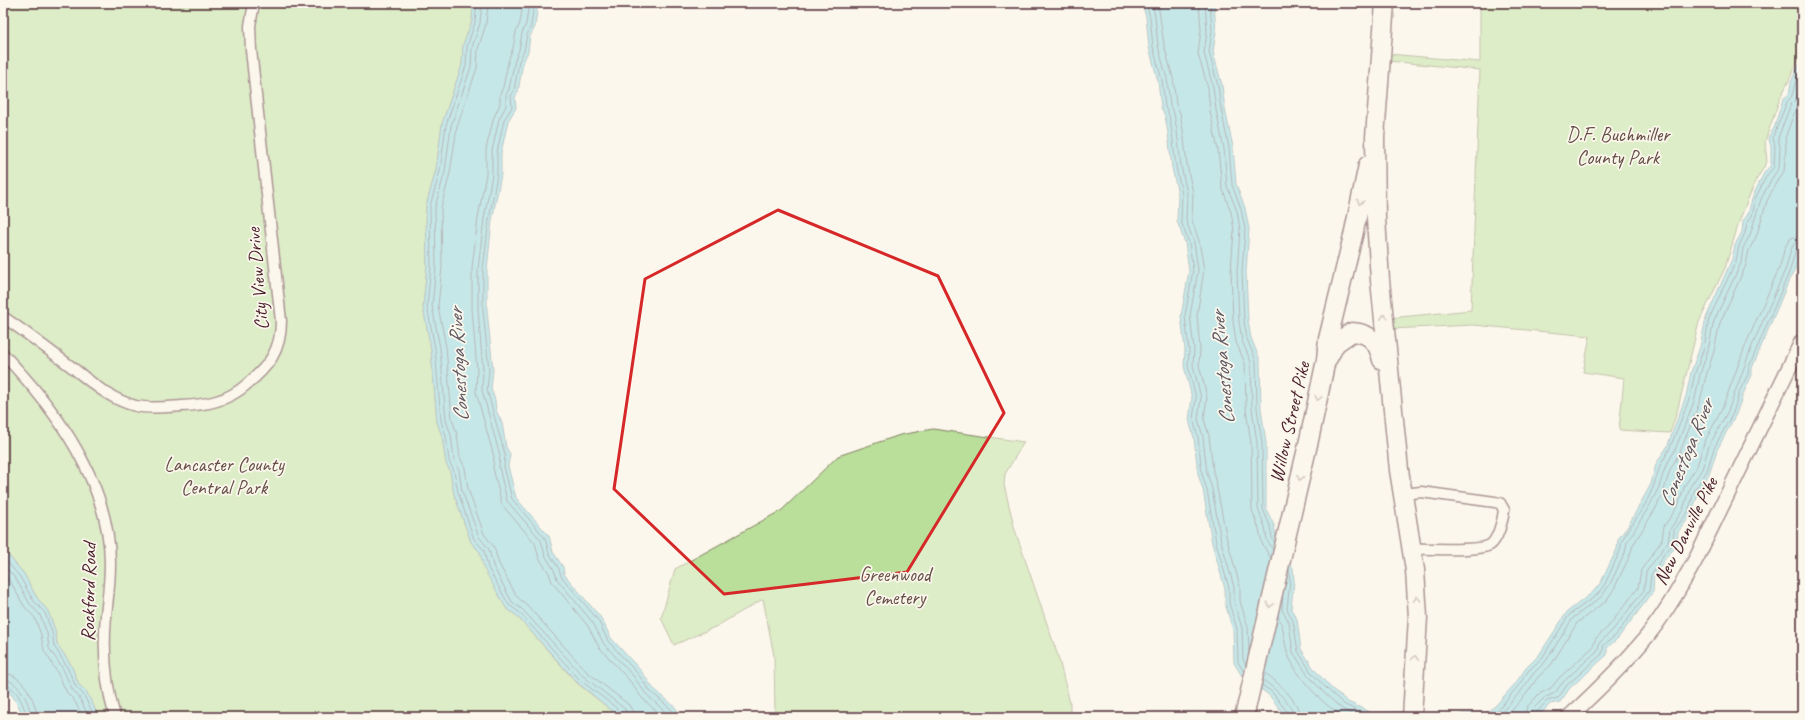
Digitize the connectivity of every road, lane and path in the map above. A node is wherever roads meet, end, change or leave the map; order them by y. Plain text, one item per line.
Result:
1 (254, 3) edge
2 (1385, 3) edge
3 (1375, 137) junction
4 (3, 317) edge
5 (1802, 341) edge
6 (3, 354) edge
7 (1326, 360) junction
8 (1399, 470) junction
9 (1403, 494) junction
10 (1412, 549) junction
11 (115, 717) edge
12 (1244, 717) edge
13 (1412, 717) edge
14 (1570, 717) edge

1 - 4 street, City View Drive
2 - 3 highway, Willow Street Pike
3 -> 7 highway, Willow Street Pike
8 -> 3 highway, Willow Street Pike
5 - 14 main road, New Danville Pike
6 - 11 street, Rockford Road
7 - 8 highway
7 -> 12 highway, Willow Street Pike
8 - 9 highway, Willow Street Pike
9 - 10 highway, Willow Street Pike
9 - 10 street
13 -> 10 highway, Willow Street Pike

